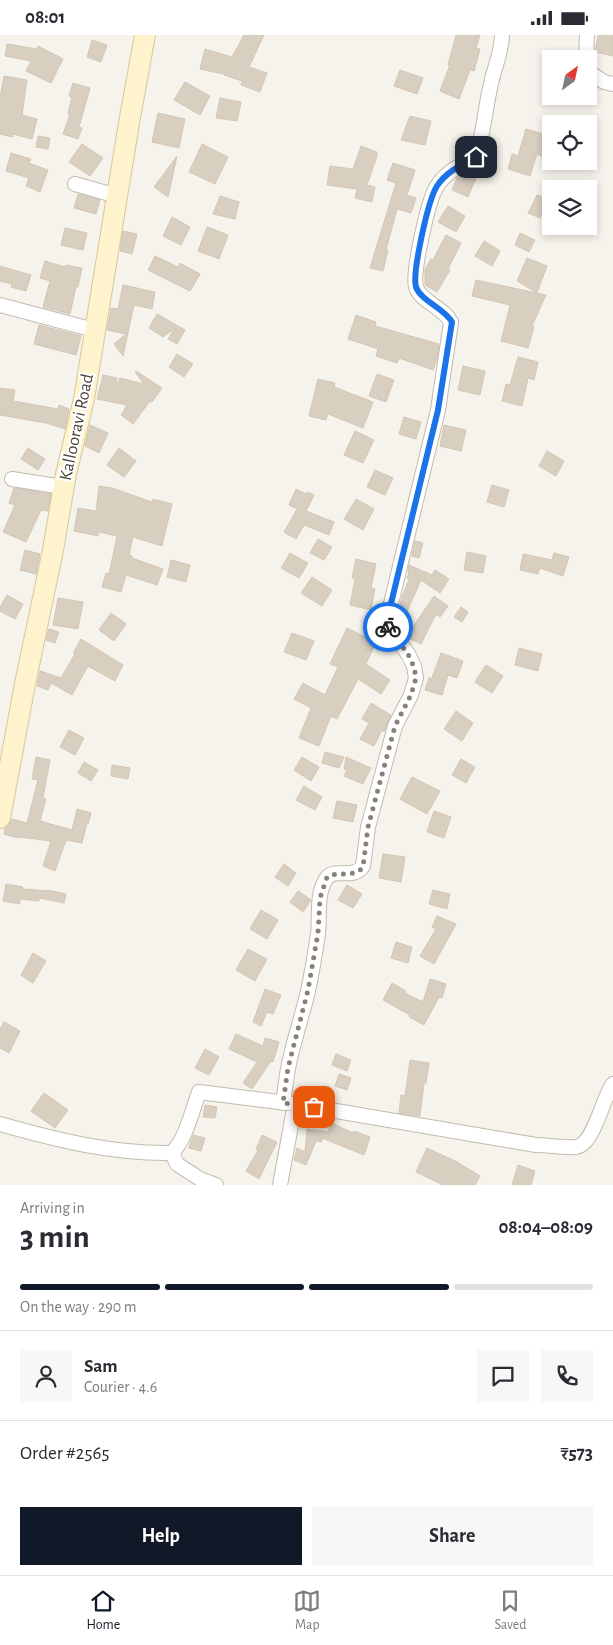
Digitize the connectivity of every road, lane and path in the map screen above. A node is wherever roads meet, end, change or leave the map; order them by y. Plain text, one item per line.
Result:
1 (146, 35) edge
2 (502, 35) edge
3 (586, 35) edge
4 (586, 50) edge
5 (598, 78) edge
6 (613, 84) edge
7 (75, 184) dead end
8 (117, 196) junction
9 (0, 305) edge
10 (94, 330) junction
11 (12, 479) dead end
12 (63, 487) junction
13 (0, 818) edge
14 (613, 1084) edge
15 (289, 1103) junction
16 (0, 1124) edge
17 (172, 1153) junction
18 (216, 1185) edge
19 (280, 1185) edge

1 - 8 main road, Kallooravi Road
2 - 15 street
3 - 4 street
5 - 6 street
7 - 8 street
8 - 10 main road, Kallooravi Road
9 - 10 street
10 - 12 main road, Kallooravi Road
11 - 12 street
12 - 13 main road, Kallooravi Road
14 - 15 street
15 - 17 street
15 - 19 street
16 - 17 street
17 - 18 street

